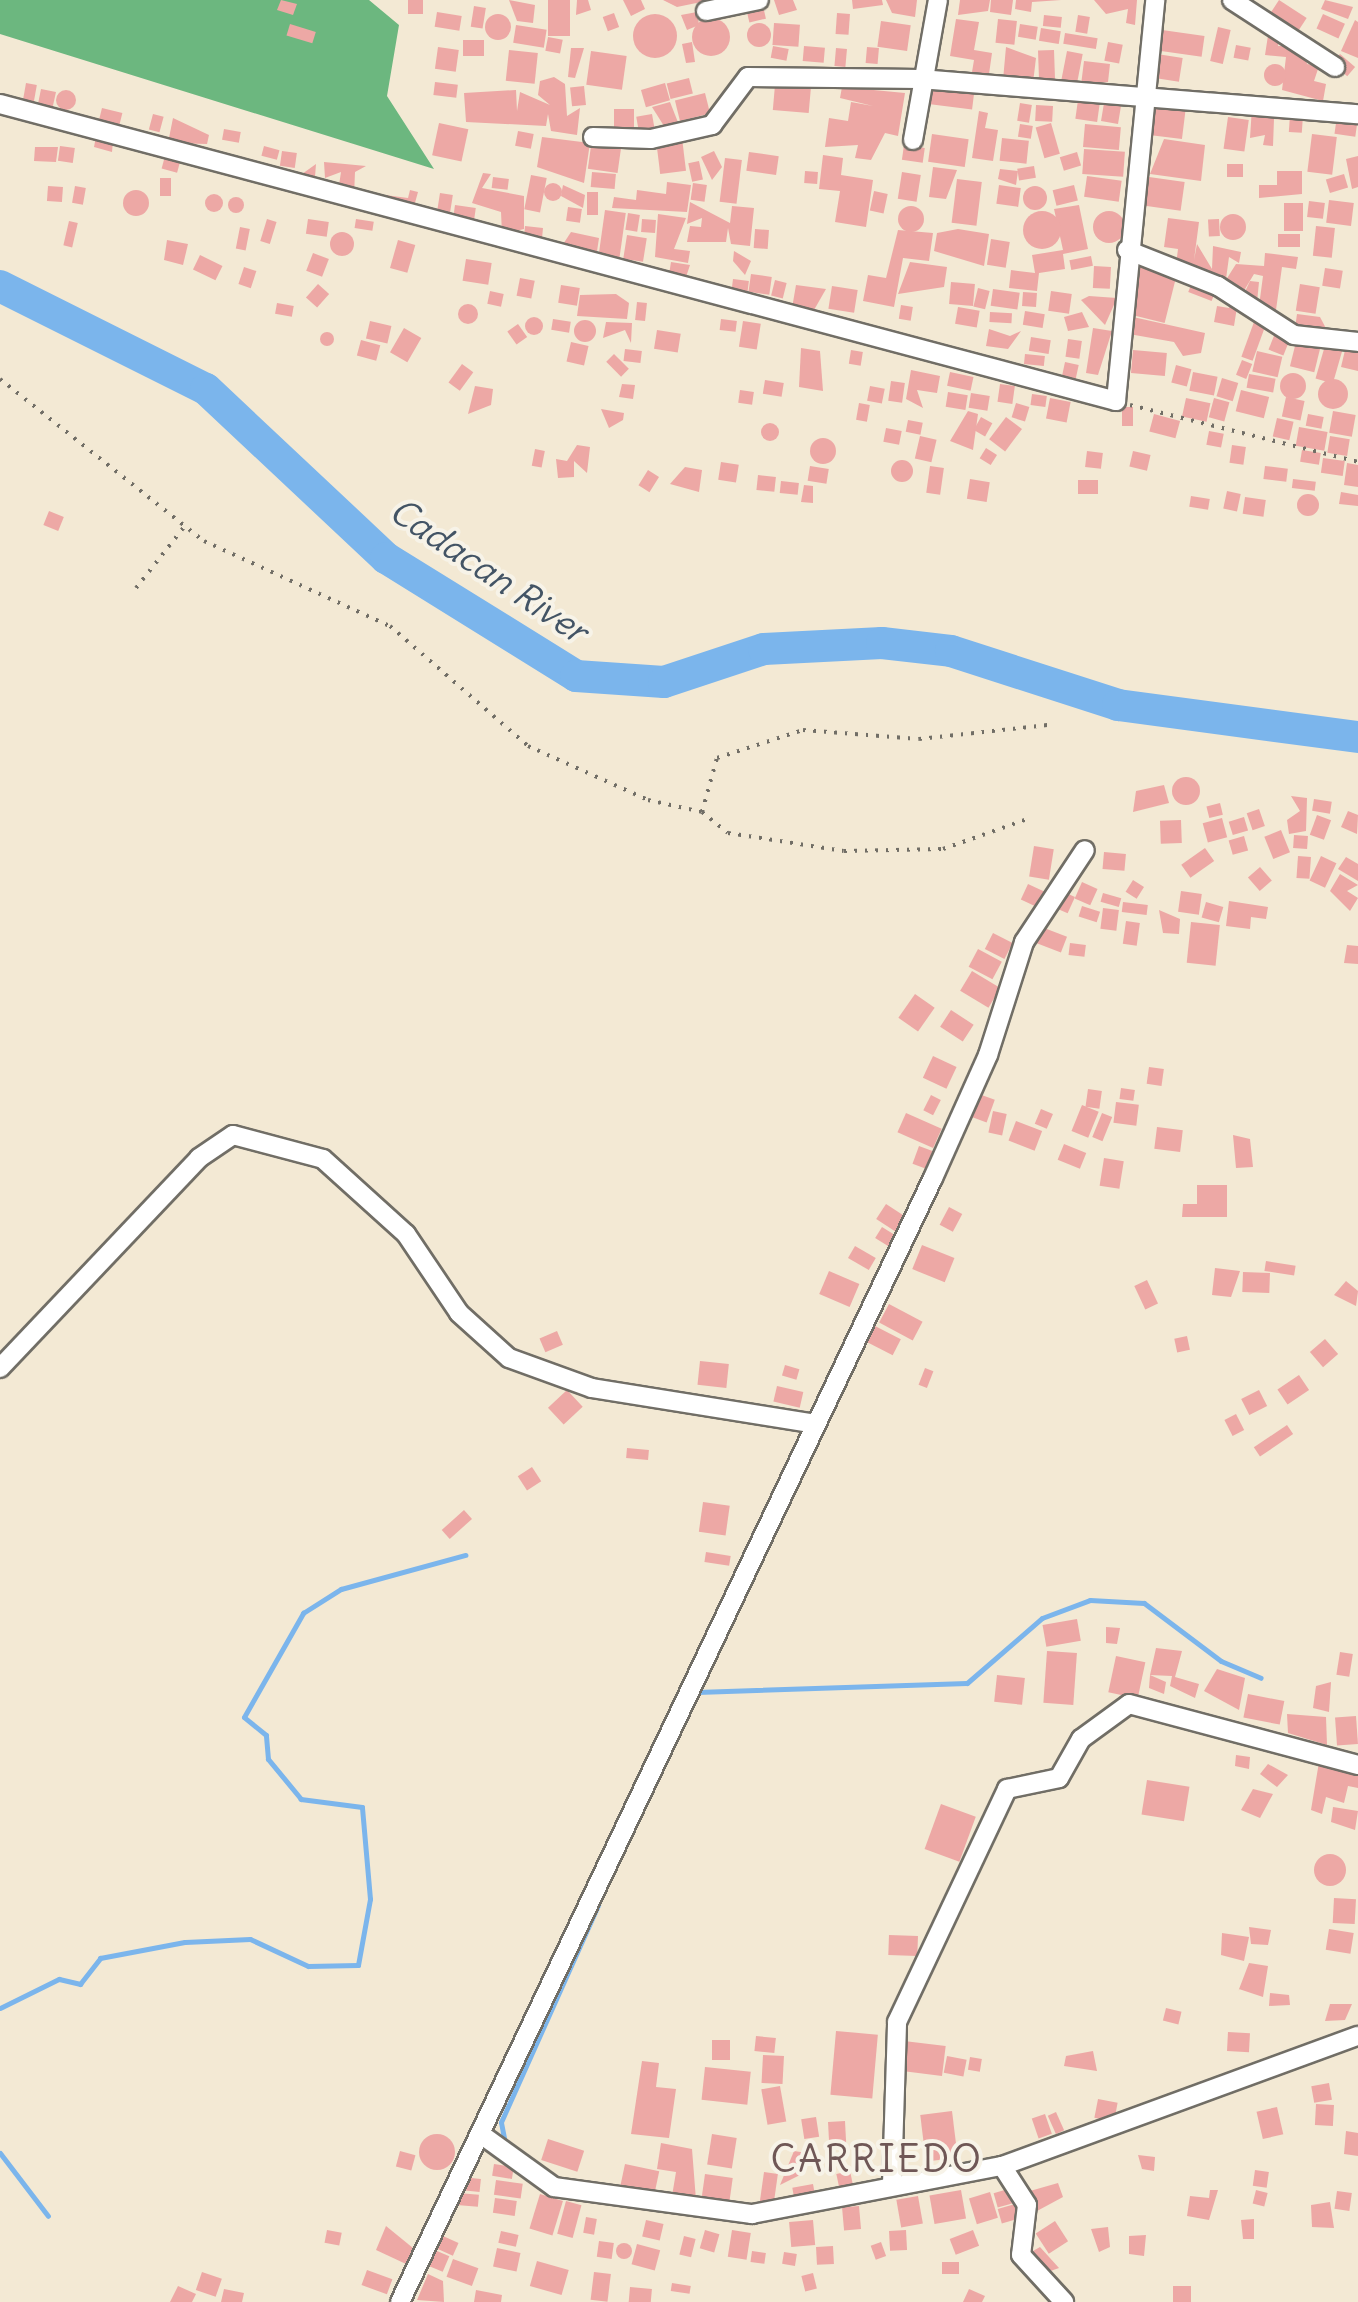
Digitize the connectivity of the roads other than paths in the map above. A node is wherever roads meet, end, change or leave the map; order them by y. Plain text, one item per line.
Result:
1 (758, 0) edge
2 (938, 0) edge
3 (1155, 0) edge
4 (1232, 0) edge
5 (706, 10) dead end
6 (1335, 67) dead end
7 (920, 79) junction
8 (1143, 96) junction
9 (0, 104) edge
10 (1358, 114) edge
11 (593, 137) dead end
12 (913, 140) dead end
13 (1127, 250) junction
14 (1358, 342) edge
15 (1085, 850) dead end
16 (0, 1368) edge
17 (811, 1423) junction
18 (1358, 1765) edge
19 (1358, 2036) edge
20 (482, 2135) junction
21 (1002, 2166) junction
22 (892, 2184) junction
23 (400, 2302) edge
24 (1064, 2302) edge

1 - 5 street
2 - 7 street
3 - 8 street
4 - 6 street
7 - 8 street
7 - 11 street
7 - 12 street
8 - 10 street
8 - 13 street
9 - 13 street
13 - 14 street
15 - 17 street
16 - 17 street
17 - 20 street
18 - 22 street
19 - 21 street
20 - 22 street
20 - 23 street
21 - 22 street
21 - 24 street

